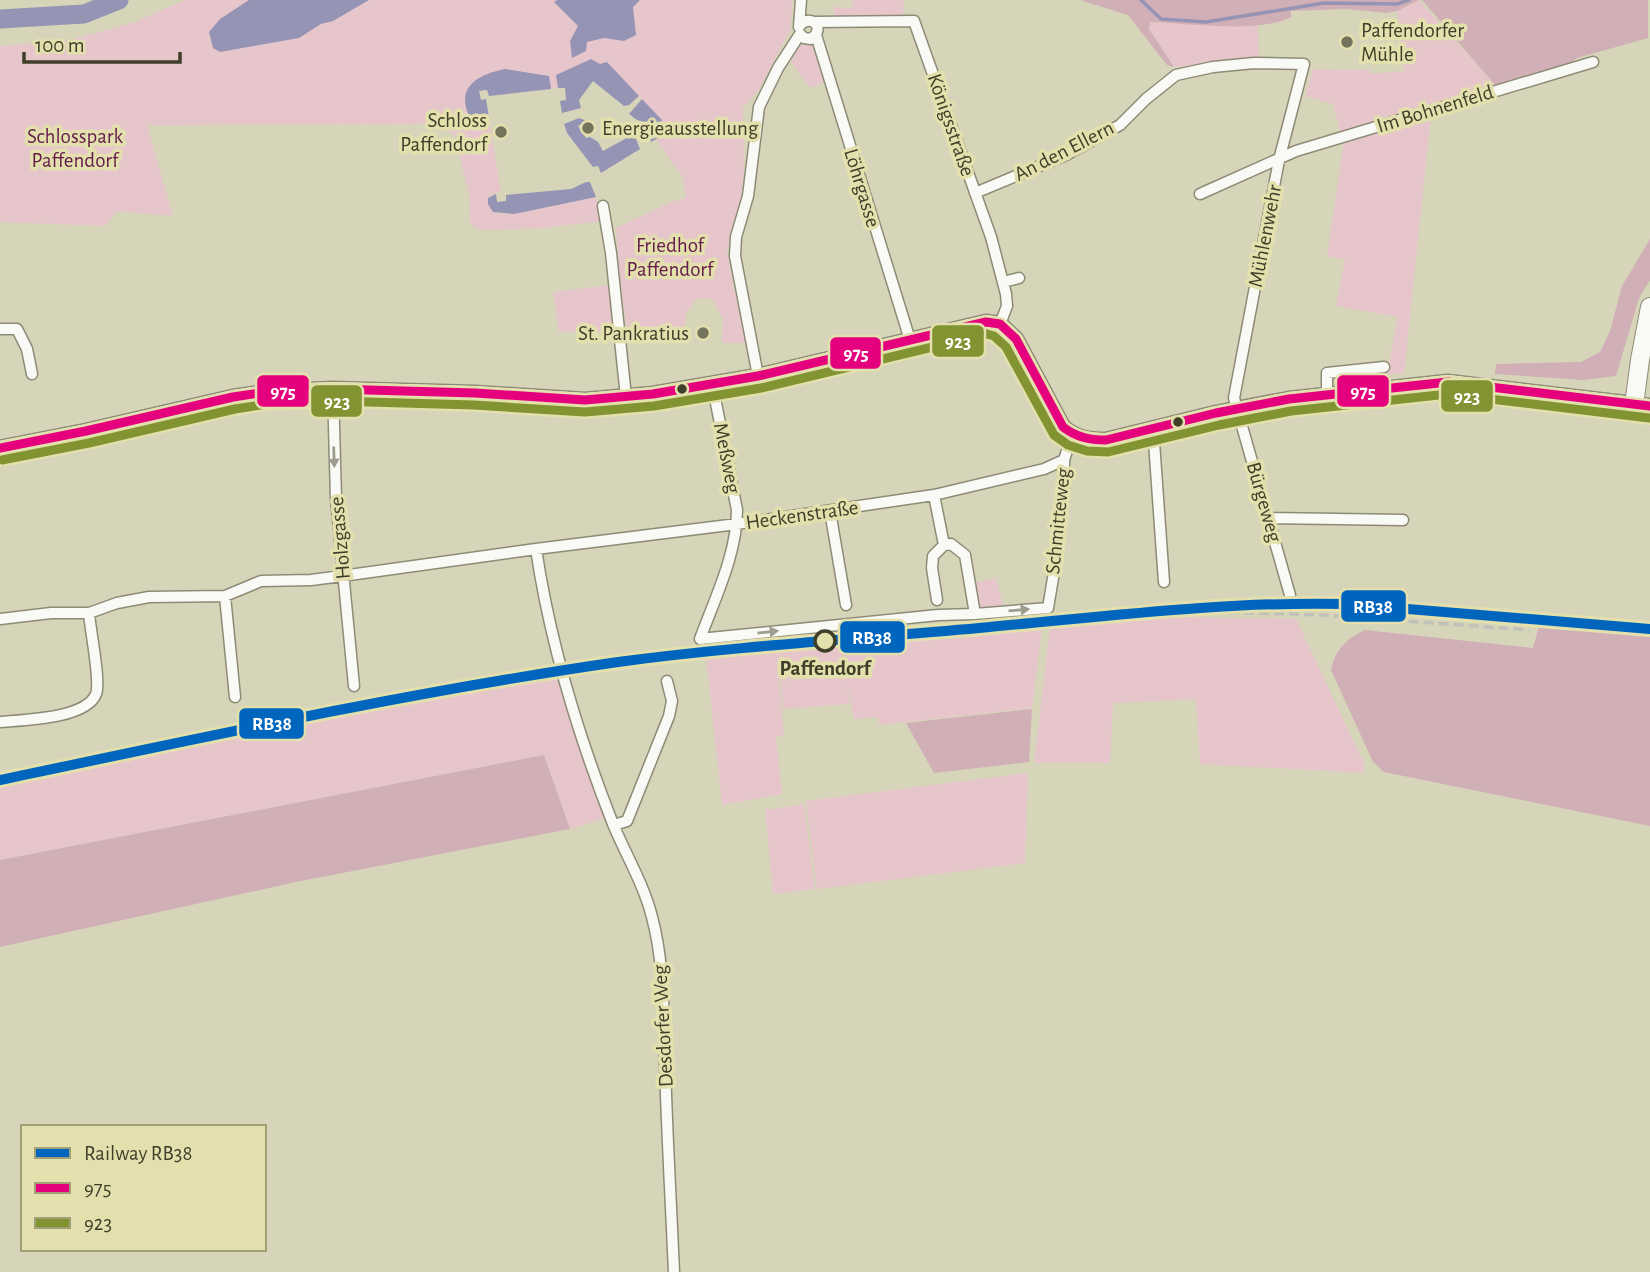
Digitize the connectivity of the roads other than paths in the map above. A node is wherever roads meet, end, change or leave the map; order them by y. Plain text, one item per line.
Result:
1 (801, 0) edge
2 (815, 22) junction
3 (800, 29) junction
4 (816, 36) junction
5 (1592, 62) dead end
6 (1304, 64) joint
7 (1279, 160) junction
8 (975, 193) junction
9 (1200, 194) dead end
10 (603, 206) dead end
11 (1019, 278) dead end
12 (1003, 282) junction
13 (1650, 307) edge
14 (1000, 324) junction
15 (0, 330) edge
16 (1644, 337) junction
17 (910, 340) junction
18 (1650, 356) edge
19 (1384, 367) dead end
20 (32, 374) dead end
21 (758, 376) junction
22 (333, 389) junction
23 (1327, 394) junction
24 (626, 397) junction
25 (715, 398) dead end
26 (1642, 405) edge
27 (1237, 409) junction
28 (1153, 428) junction
29 (1072, 435) junction
30 (0, 448) edge
31 (1064, 460) junction
32 (934, 495) junction
33 (830, 511) junction
34 (1269, 518) junction
35 (1403, 520) dead end
36 (737, 524) junction
37 (944, 545) junction
38 (536, 549) junction
39 (342, 576) junction
40 (1164, 582) dead end
41 (225, 596) junction
42 (1290, 596) dead end
43 (937, 600) dead end
44 (846, 605) dead end
45 (89, 613) junction
46 (975, 614) junction
47 (0, 619) edge
48 (667, 681) dead end
49 (354, 686) dead end
50 (235, 697) dead end
51 (0, 722) edge
52 (614, 825) junction
53 (674, 1272) edge

1 - 3 street
2 - 3 street
2 - 4 street
2 - 8 street, Königsstraße
3 - 4 street
3 - 21 street
4 - 17 street, Löhrgasse
5 - 7 street, Im Bohnenfeld
6 - 7 street, Mühlenwehr
6 - 8 street, An den Ellern
7 - 9 street, Im Bohnenfeld
7 - 27 street, Mühlenwehr
8 - 12 street, Königsstraße
10 - 24 street
11 - 12 street
12 - 14 street, Königsstraße
13 - 16 main road
14 - 17 street
14 - 29 street
15 - 20 street
16 - 18 main road
16 - 26 main road
17 - 21 street
19 - 23 street
21 - 24 street
22 - 24 street
22 - 30 street
22 -> 39 street, Holzgasse
23 - 26 street
23 - 27 street
25 - 36 street, Meßweg
27 - 28 street
27 - 34 street, Bürgeweg
28 - 29 street
28 - 40 street
29 - 31 street, Schmitteweg
31 - 32 street, Heckenstraße
46 -> 31 street, Schmitteweg
32 - 33 street, Heckenstraße
32 - 37 street
33 - 36 street, Heckenstraße
33 - 44 street
34 - 35 street
34 - 42 street, Bürgeweg
36 - 38 street, Heckenstraße
36 -> 46 street, Meßweg
37 - 43 street
37 - 46 street
38 - 39 street, Heckenstraße
38 - 52 street, Desdorfer Weg
39 - 41 street, Heckenstraße
39 - 49 street, Holzgasse
41 - 45 street, Heckenstraße
41 - 50 street
45 - 47 street, Heckenstraße
45 - 51 street
48 - 52 street
52 - 53 street, Desdorfer Weg

